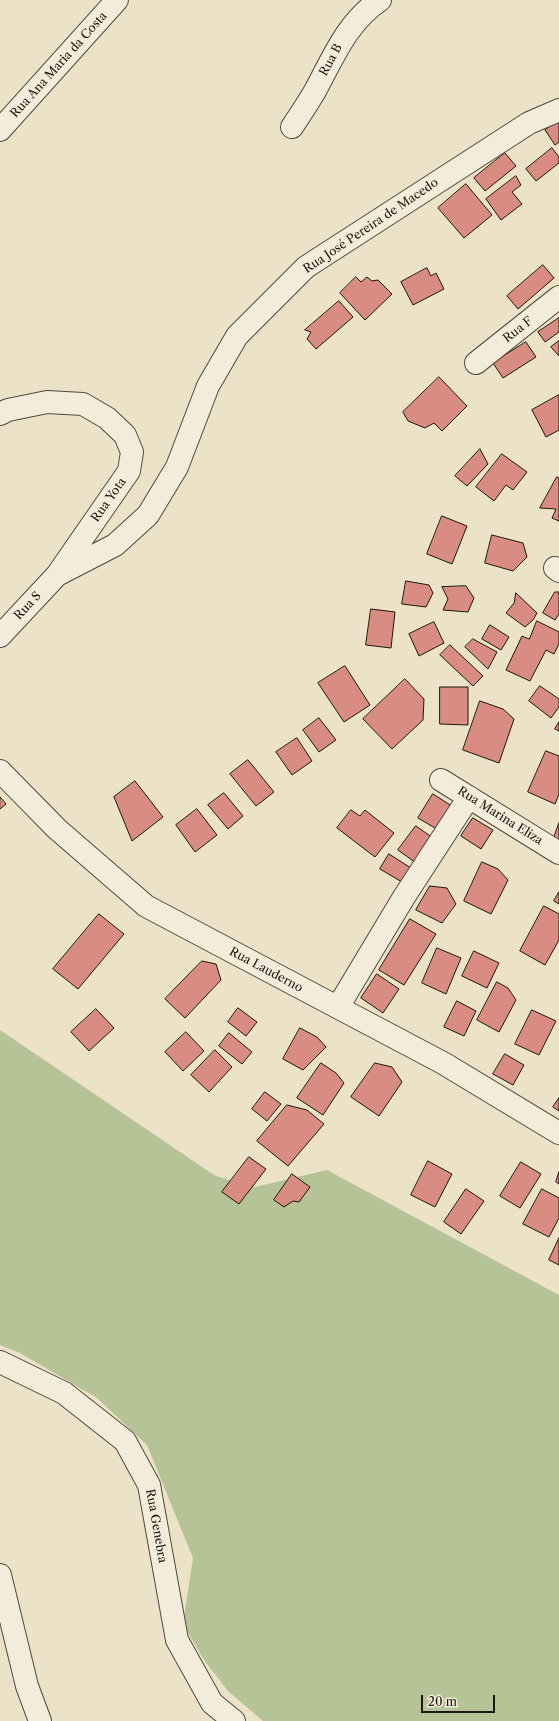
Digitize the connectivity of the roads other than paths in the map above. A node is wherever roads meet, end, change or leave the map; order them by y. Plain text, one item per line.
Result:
1 (117, 0) edge
2 (380, 0) edge
3 (559, 110) edge
4 (292, 127) dead end
5 (0, 130) edge
6 (559, 298) edge
7 (476, 363) dead end
8 (0, 414) edge
9 (57, 575) junction
10 (0, 636) edge
11 (0, 771) edge
12 (441, 780) dead end
13 (469, 797) junction
14 (559, 852) edge
15 (338, 1007) junction
16 (559, 1133) edge
17 (0, 1362) edge
18 (0, 1575) edge
19 (40, 1721) edge
20 (234, 1721) edge

1 - 5 street, Rua Ana Maria da Costa
2 - 4 street, Rua B
3 - 9 street, Rua José Pereira de Macedo
6 - 7 street, Rua F
8 - 9 street, Rua Yota
9 - 10 street, Rua S
11 - 15 street, Rua Lauderno
12 - 13 street, Rua Marina Eliza
13 - 14 street, Rua Marina Eliza
13 - 15 street
15 - 16 street, Rua Lauderno
17 - 20 street, Rua Genebra
18 - 19 street

